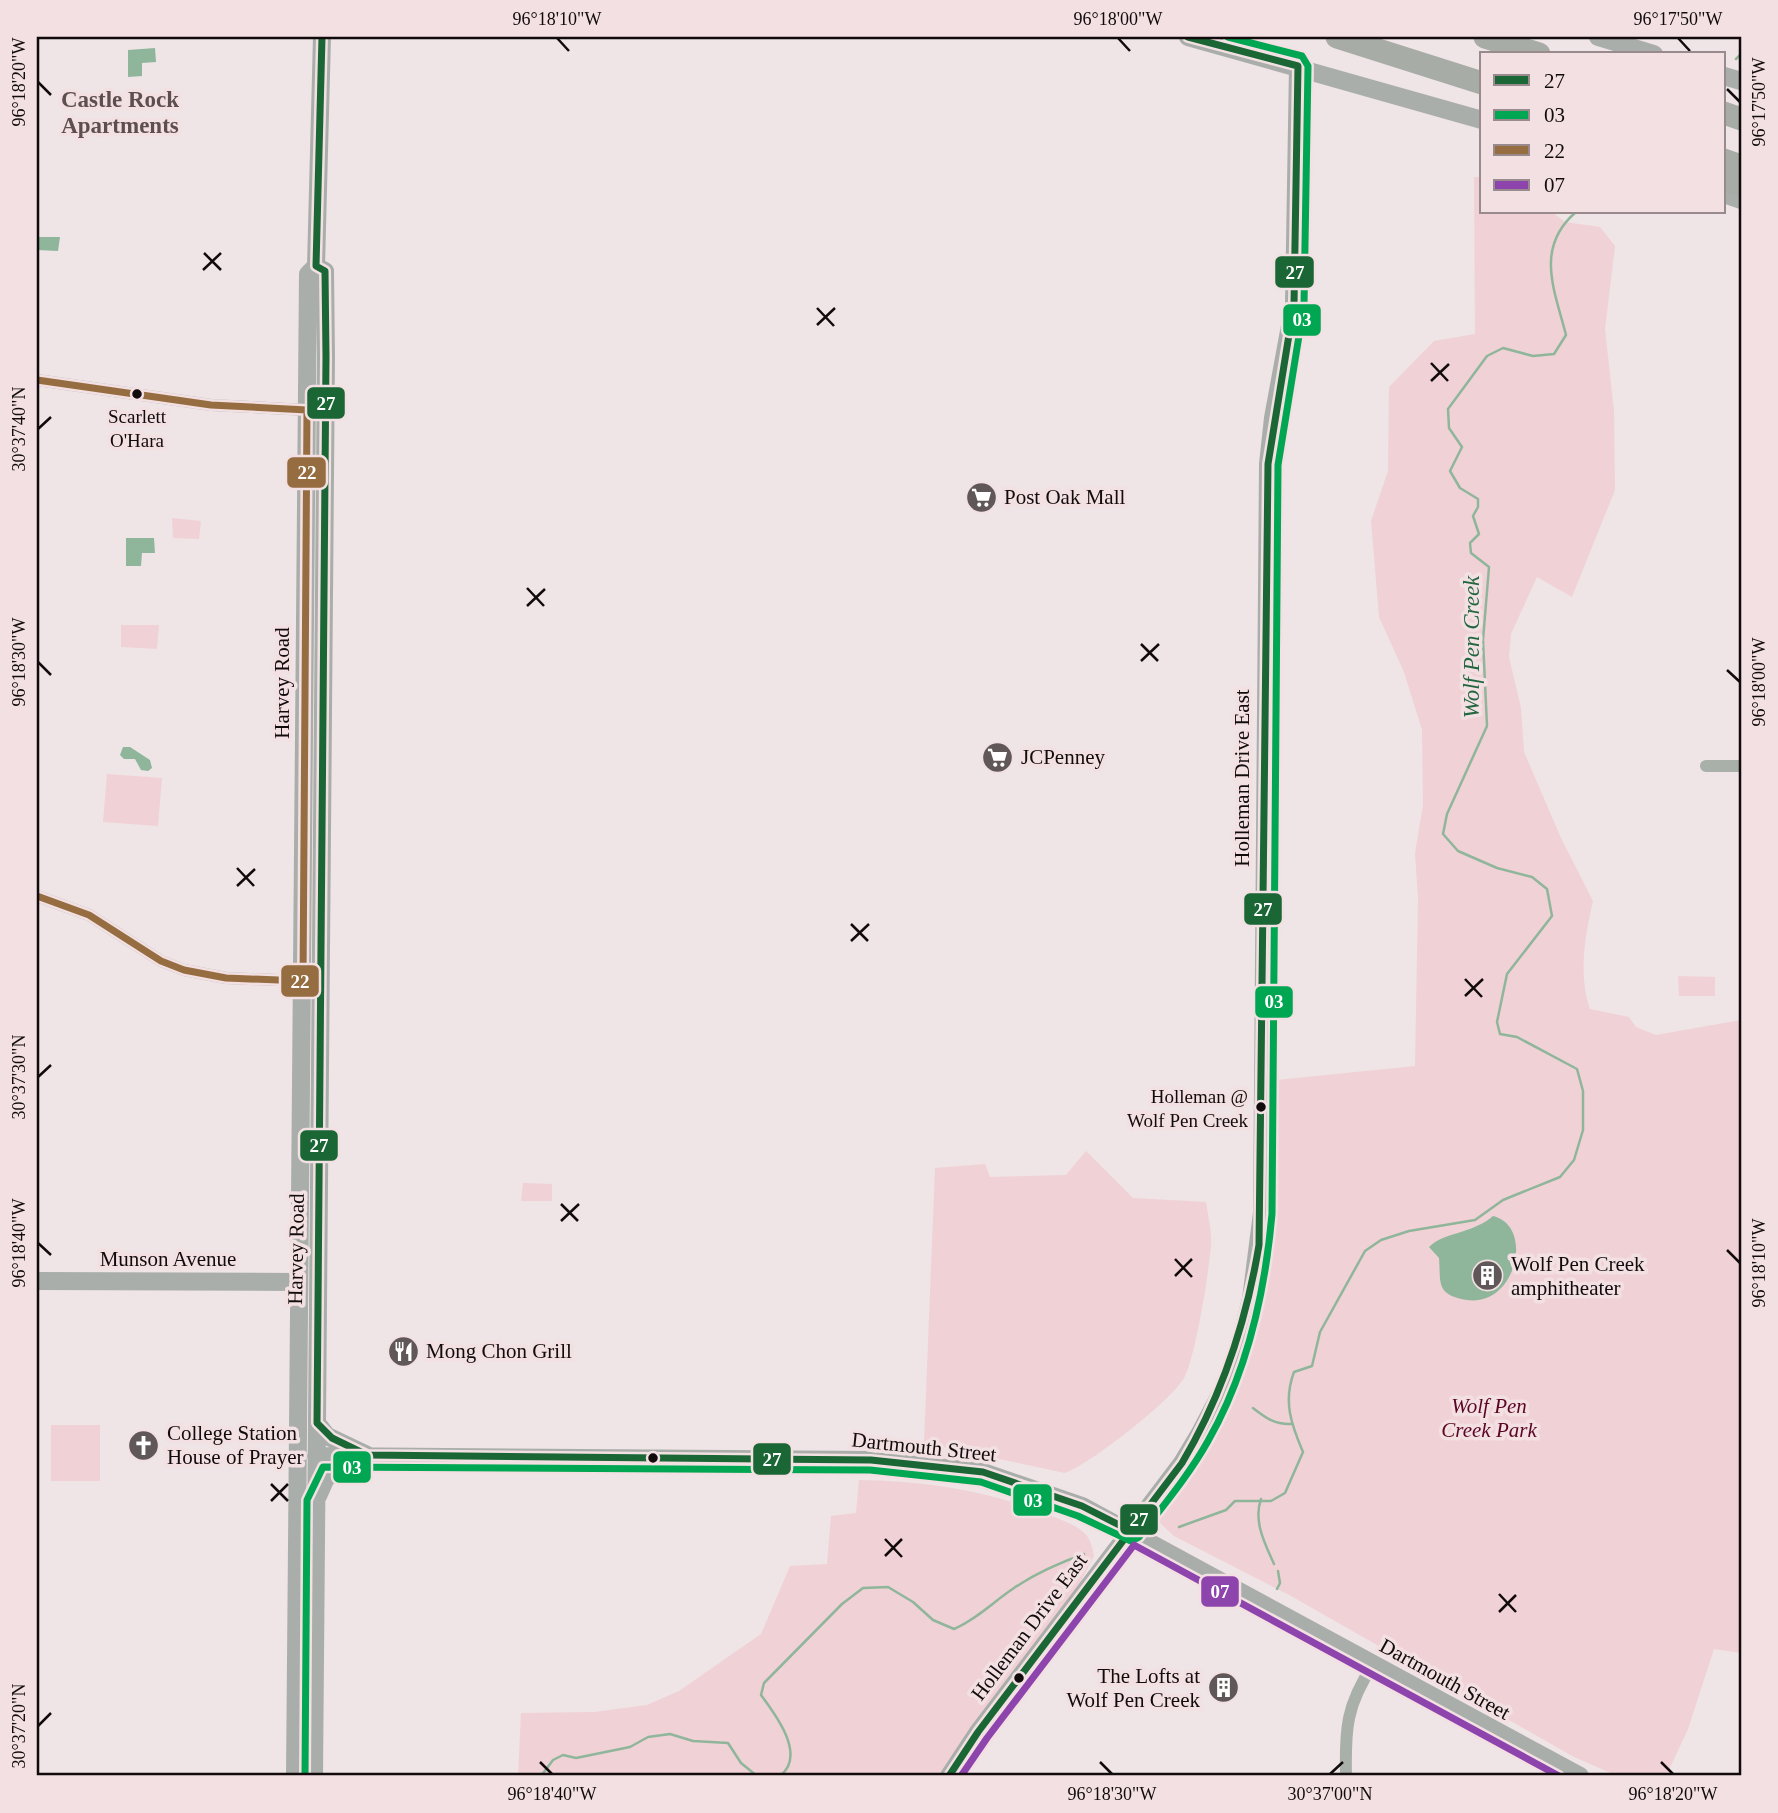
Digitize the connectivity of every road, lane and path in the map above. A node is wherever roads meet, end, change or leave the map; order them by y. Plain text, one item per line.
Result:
1 (322, 37) edge
2 (1188, 37) edge
3 (1337, 37) edge
4 (1485, 37) edge
5 (1608, 38) edge
6 (1533, 52) edge
7 (1648, 52) edge
8 (1298, 66) junction
9 (1480, 82) edge
10 (1480, 119) edge
11 (316, 266) junction
12 (37, 380) edge
13 (307, 410) junction
14 (325, 456) junction
15 (323, 654) junction
16 (304, 657) junction
17 (1706, 766) dead end
18 (1741, 766) edge
19 (304, 823) junction
20 (322, 887) junction
21 (37, 896) edge
22 (303, 981) junction
23 (321, 1039) junction
24 (319, 1241) junction
25 (37, 1281) edge
26 (299, 1282) junction
27 (317, 1336) junction
28 (299, 1409) junction
29 (317, 1423) junction
30 (367, 1455) junction
31 (316, 1456) junction
32 (297, 1498) junction
33 (317, 1501) junction
34 (1130, 1531) junction
35 (296, 1655) junction
36 (1373, 1665) junction
37 (315, 1721) junction
38 (295, 1776) edge
39 (314, 1776) edge
40 (949, 1776) edge
41 (1346, 1776) edge
42 (1580, 1776) edge

1 - 11 main road, Harvey Road
2 - 8 main road
3 - 9 highway
4 - 6 highway
5 - 7 main road
8 - 10 main road
8 - 34 main road, Holleman Drive East
11 - 13 main road, Harvey Road
11 - 14 main road, Harvey Road
12 - 13 street
13 - 14 main road
13 - 16 main road, Harvey Road
14 - 15 main road, Harvey Road
15 - 16 main road
15 - 20 main road, Harvey Road
16 - 19 main road, Harvey Road
17 - 18 street
19 - 20 main road
19 - 22 main road, Harvey Road
20 - 23 main road, Harvey Road
21 - 22 street
22 - 23 main road
22 - 26 main road, Harvey Road
23 - 24 main road, Harvey Road
24 - 26 main road
24 - 27 main road, Harvey Road
25 - 26 main road, Munson Avenue
26 - 27 main road
26 - 28 main road, Harvey Road
27 - 29 main road, Harvey Road
28 - 31 main road
28 - 32 main road, Harvey Road
29 - 30 main road
29 - 31 main road, Harvey Road
30 - 31 main road, Dartmouth Street
30 - 33 main road
30 - 34 main road, Dartmouth Street
31 - 32 main road
31 - 33 main road, Harvey Road
32 - 35 main road, Harvey Road
33 - 37 main road, Harvey Road
34 - 36 main road, Dartmouth Street
34 - 40 main road, Holleman Drive East
35 - 37 main road
35 - 38 main road, Harvey Road
36 - 41 street
36 - 42 main road, Dartmouth Street
37 - 39 main road, Harvey Road

